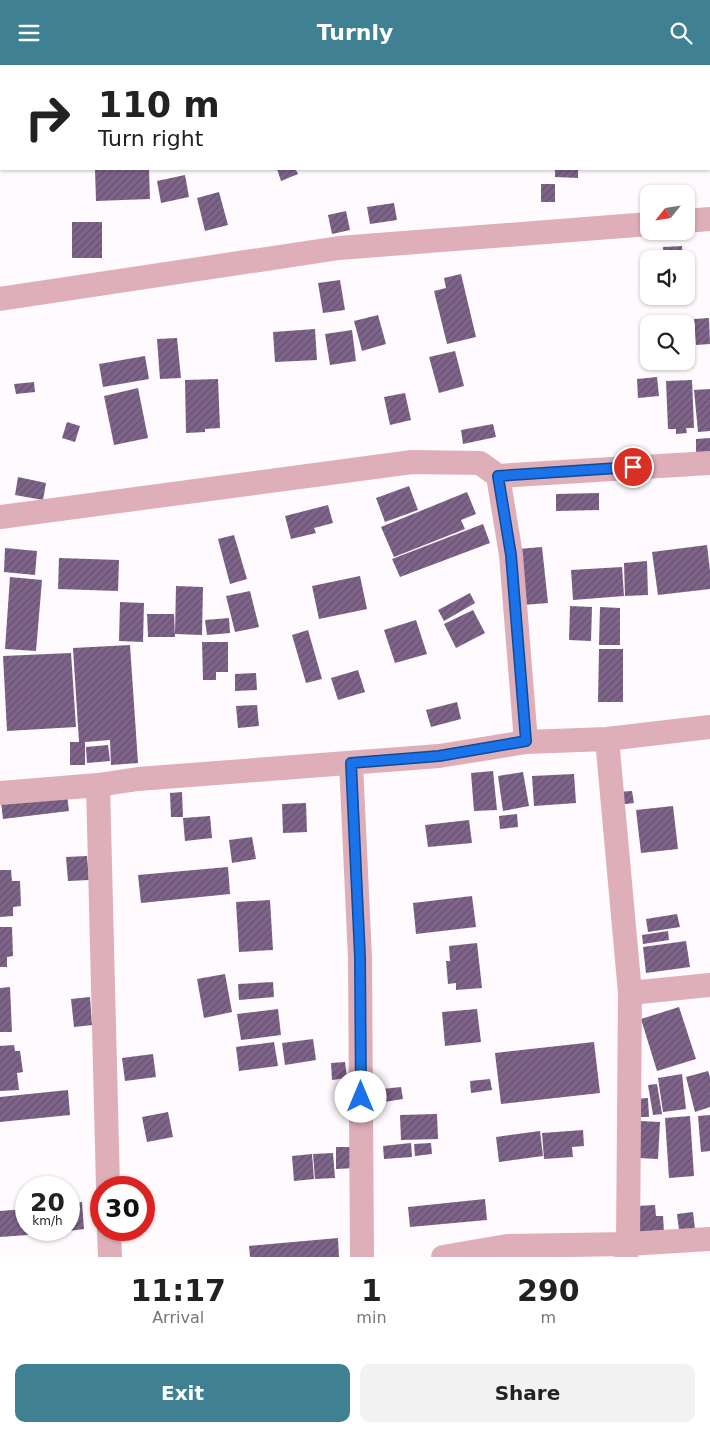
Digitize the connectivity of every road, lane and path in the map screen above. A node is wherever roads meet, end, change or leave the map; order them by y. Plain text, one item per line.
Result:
1 (710, 219) edge
2 (695, 220) edge
3 (640, 225) edge
4 (0, 299) edge
5 (710, 463) edge
6 (498, 476) junction
7 (0, 517) edge
8 (710, 727) edge
9 (608, 739) junction
10 (526, 741) junction
11 (351, 763) junction
12 (98, 785) junction
13 (0, 793) edge
14 (710, 985) edge
15 (630, 993) junction
16 (108, 1176) edge
17 (710, 1239) edge
18 (109, 1241) edge
19 (627, 1251) edge
20 (110, 1257) edge
21 (362, 1257) edge
22 (443, 1257) edge

1 - 2 street
3 - 4 street
5 - 6 street
6 - 7 street
6 - 10 street
8 - 9 street
9 - 10 street
9 - 15 street
10 - 11 street
11 - 12 street
11 - 21 street
12 - 13 street
12 - 16 street
14 - 15 street
15 - 19 street
17 - 19 street
18 - 20 street
19 - 22 street

